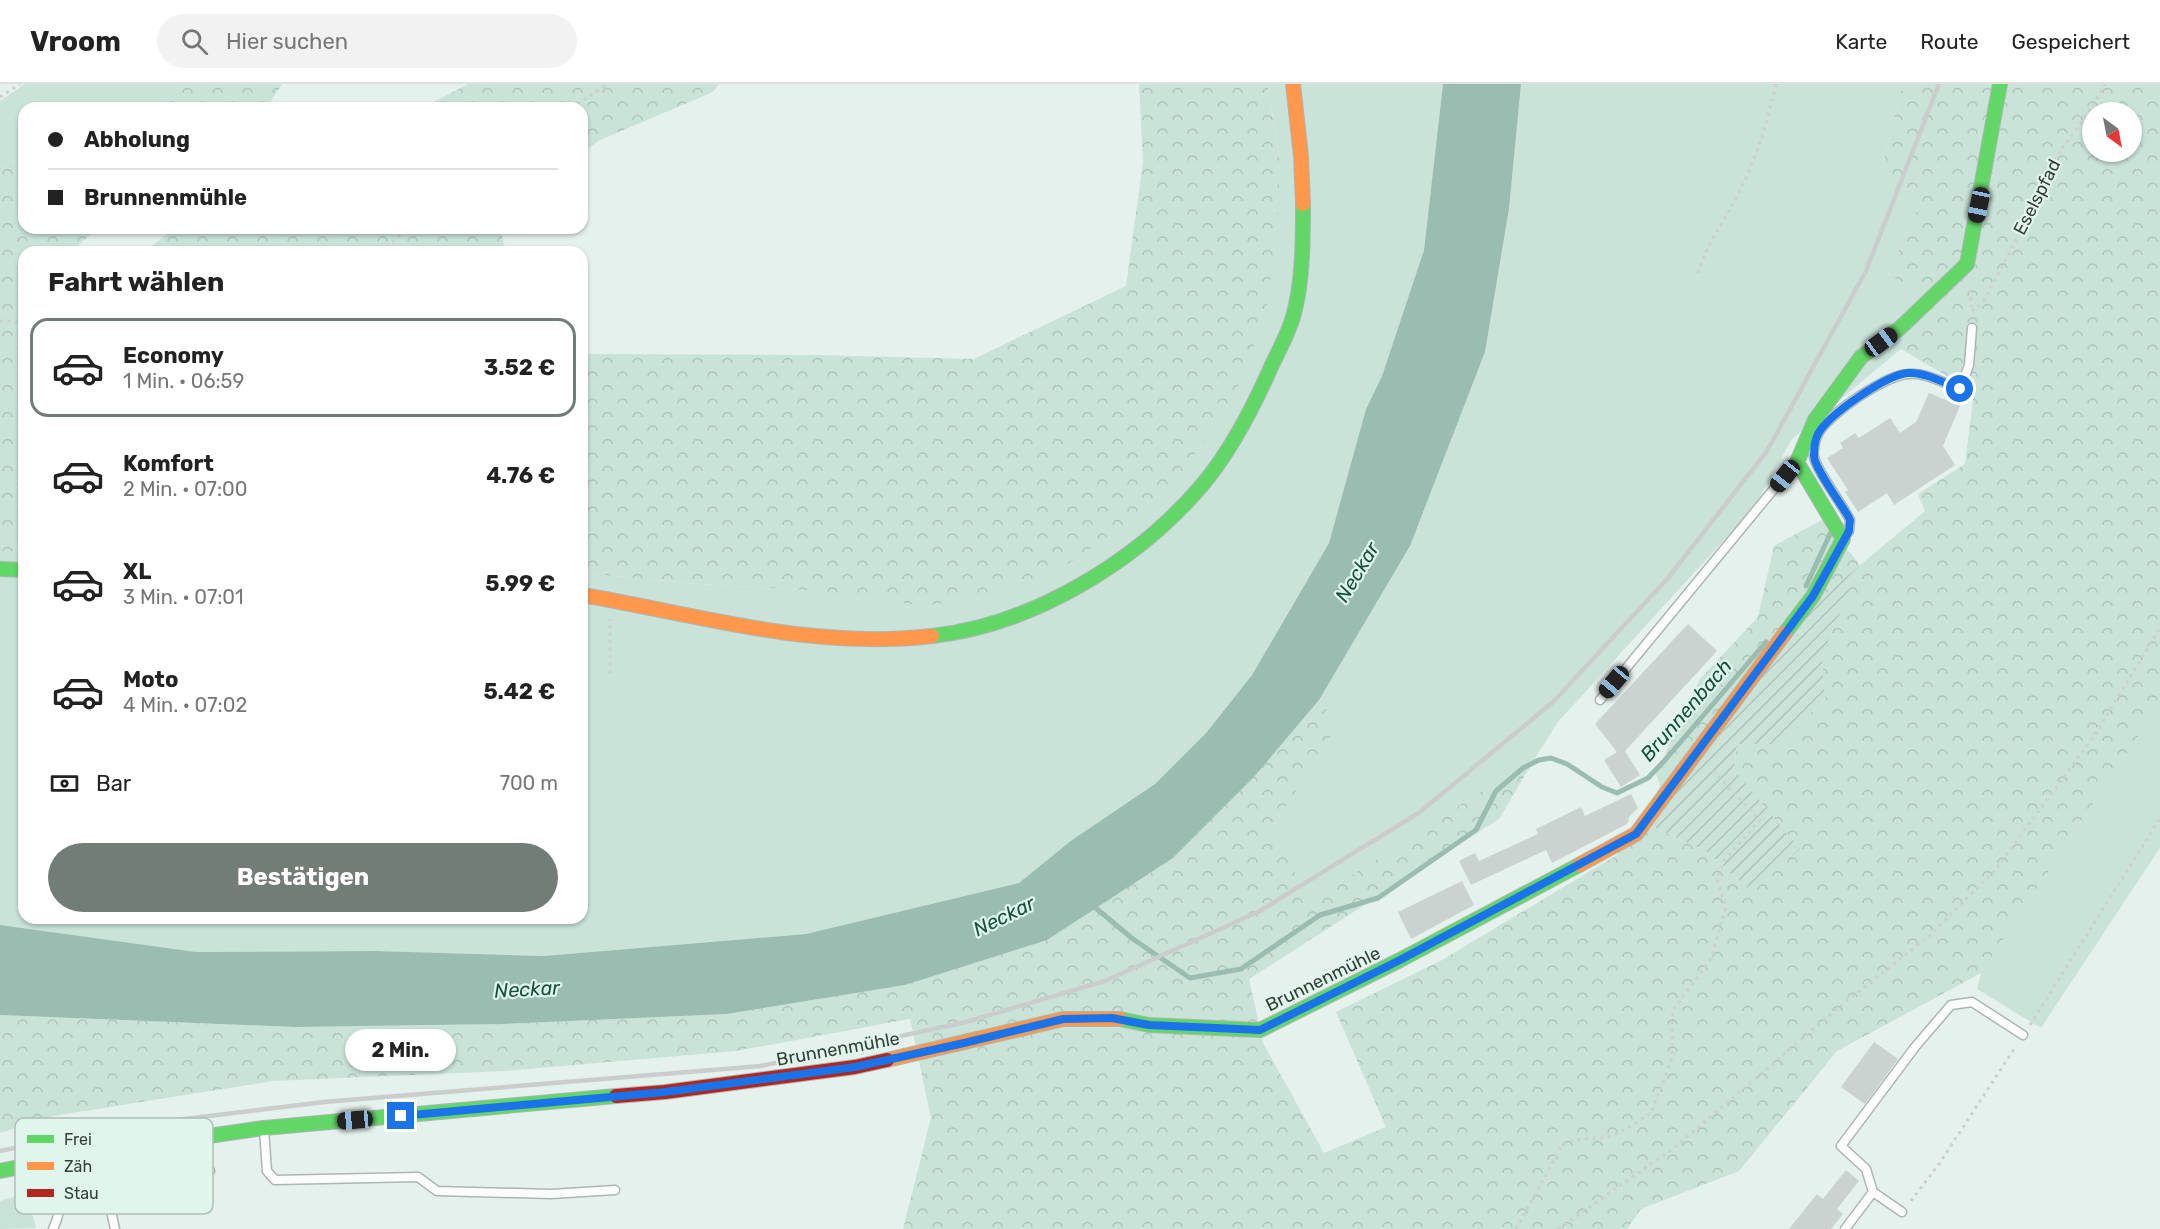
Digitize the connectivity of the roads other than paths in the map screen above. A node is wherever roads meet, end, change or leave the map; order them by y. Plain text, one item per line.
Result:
1 (1293, 84) edge
2 (2000, 84) edge
3 (1972, 328) road end
4 (1797, 462) junction
5 (1843, 539) junction
6 (0, 569) edge
7 (18, 570) edge
8 (588, 596) edge
9 (1600, 700) dead end
10 (2023, 1035) dead end
11 (264, 1128) junction
12 (213, 1135) edge
13 (15, 1169) edge
14 (0, 1172) edge
15 (615, 1190) dead end
16 (1873, 1192) junction
17 (1902, 1212) dead end
18 (59, 1214) edge
19 (112, 1214) edge
20 (53, 1229) edge
21 (115, 1229) edge
22 (1845, 1229) edge

1 - 8 street
2 - 4 street
3 - 5 lane
4 - 5 street
4 - 9 lane
5 - 11 street, Brunnenmühle
6 - 7 street
10 - 16 lane
11 - 12 street, Brunnenmühle
11 - 15 lane
13 - 14 street, Brunnenmühle
16 - 17 lane
16 - 22 lane
18 - 20 lane
19 - 21 lane

